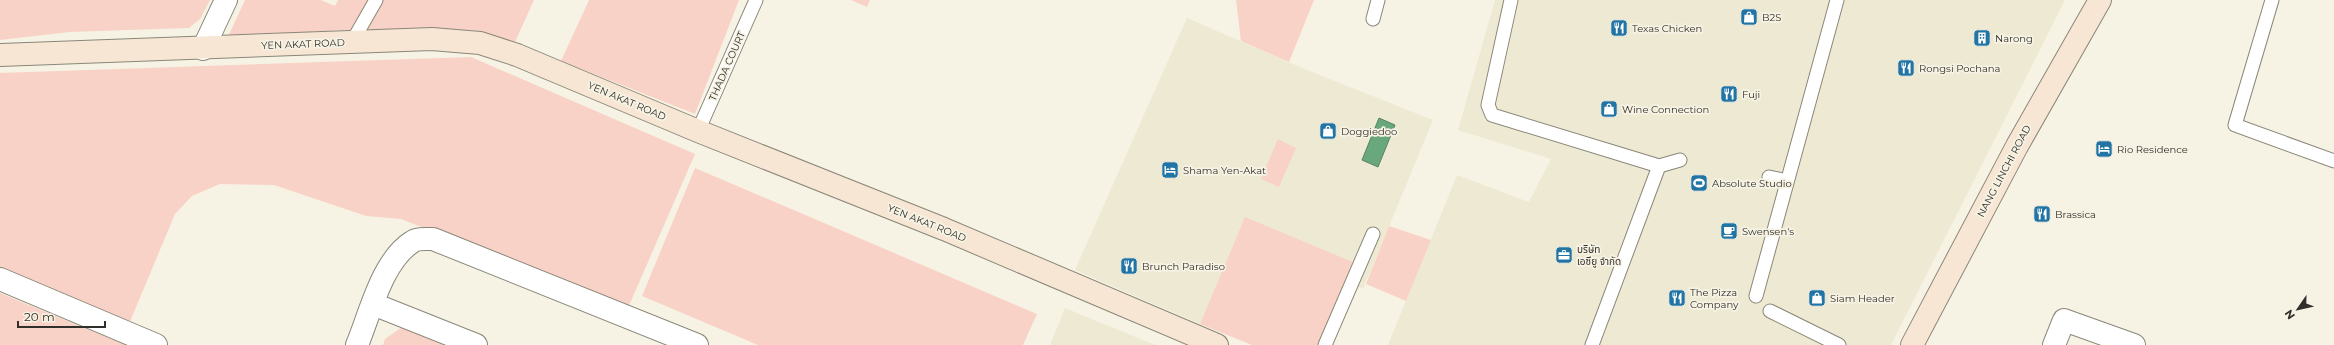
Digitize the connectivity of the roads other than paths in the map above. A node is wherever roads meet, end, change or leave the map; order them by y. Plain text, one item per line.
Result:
1 (226, 0) edge
2 (376, 0) edge
3 (756, 0) edge
4 (1378, 0) edge
5 (1511, 0) edge
6 (1837, 0) edge
7 (2100, 0) edge
8 (2272, 0) edge
9 (1373, 19) dead end
10 (352, 42) junction
11 (203, 49) junction
12 (0, 55) edge
13 (698, 131) junction
14 (1680, 160) dead end
15 (2334, 161) edge
16 (1659, 166) junction
17 (1769, 177) dead end
18 (1788, 181) junction
19 (1373, 234) dead end
20 (0, 279) edge
21 (1756, 296) dead end
22 (373, 304) junction
23 (1770, 311) dead end
24 (156, 345) edge
25 (357, 345) edge
26 (476, 345) edge
27 (697, 345) edge
28 (1217, 345) edge
29 (1325, 345) edge
30 (1592, 345) edge
31 (1839, 345) edge
32 (1912, 345) edge
33 (2054, 345) edge
34 (2134, 345) edge

1 - 11 street
2 - 10 lane
3 - 13 lane, THADA COURT
4 - 9 lane
5 - 16 lane
6 - 18 lane
7 - 32 street, NANG LINCHI ROAD
8 - 15 lane
10 - 11 street, YEN AKAT ROAD
10 - 13 street, YEN AKAT ROAD
11 - 12 street, YEN AKAT ROAD
13 - 28 street, YEN AKAT ROAD
14 - 16 lane
16 - 30 lane
17 - 18 lane
18 - 21 lane
19 - 29 lane
20 - 24 street
22 - 25 street
22 - 26 street
22 - 27 street
23 - 31 lane
33 - 34 street

